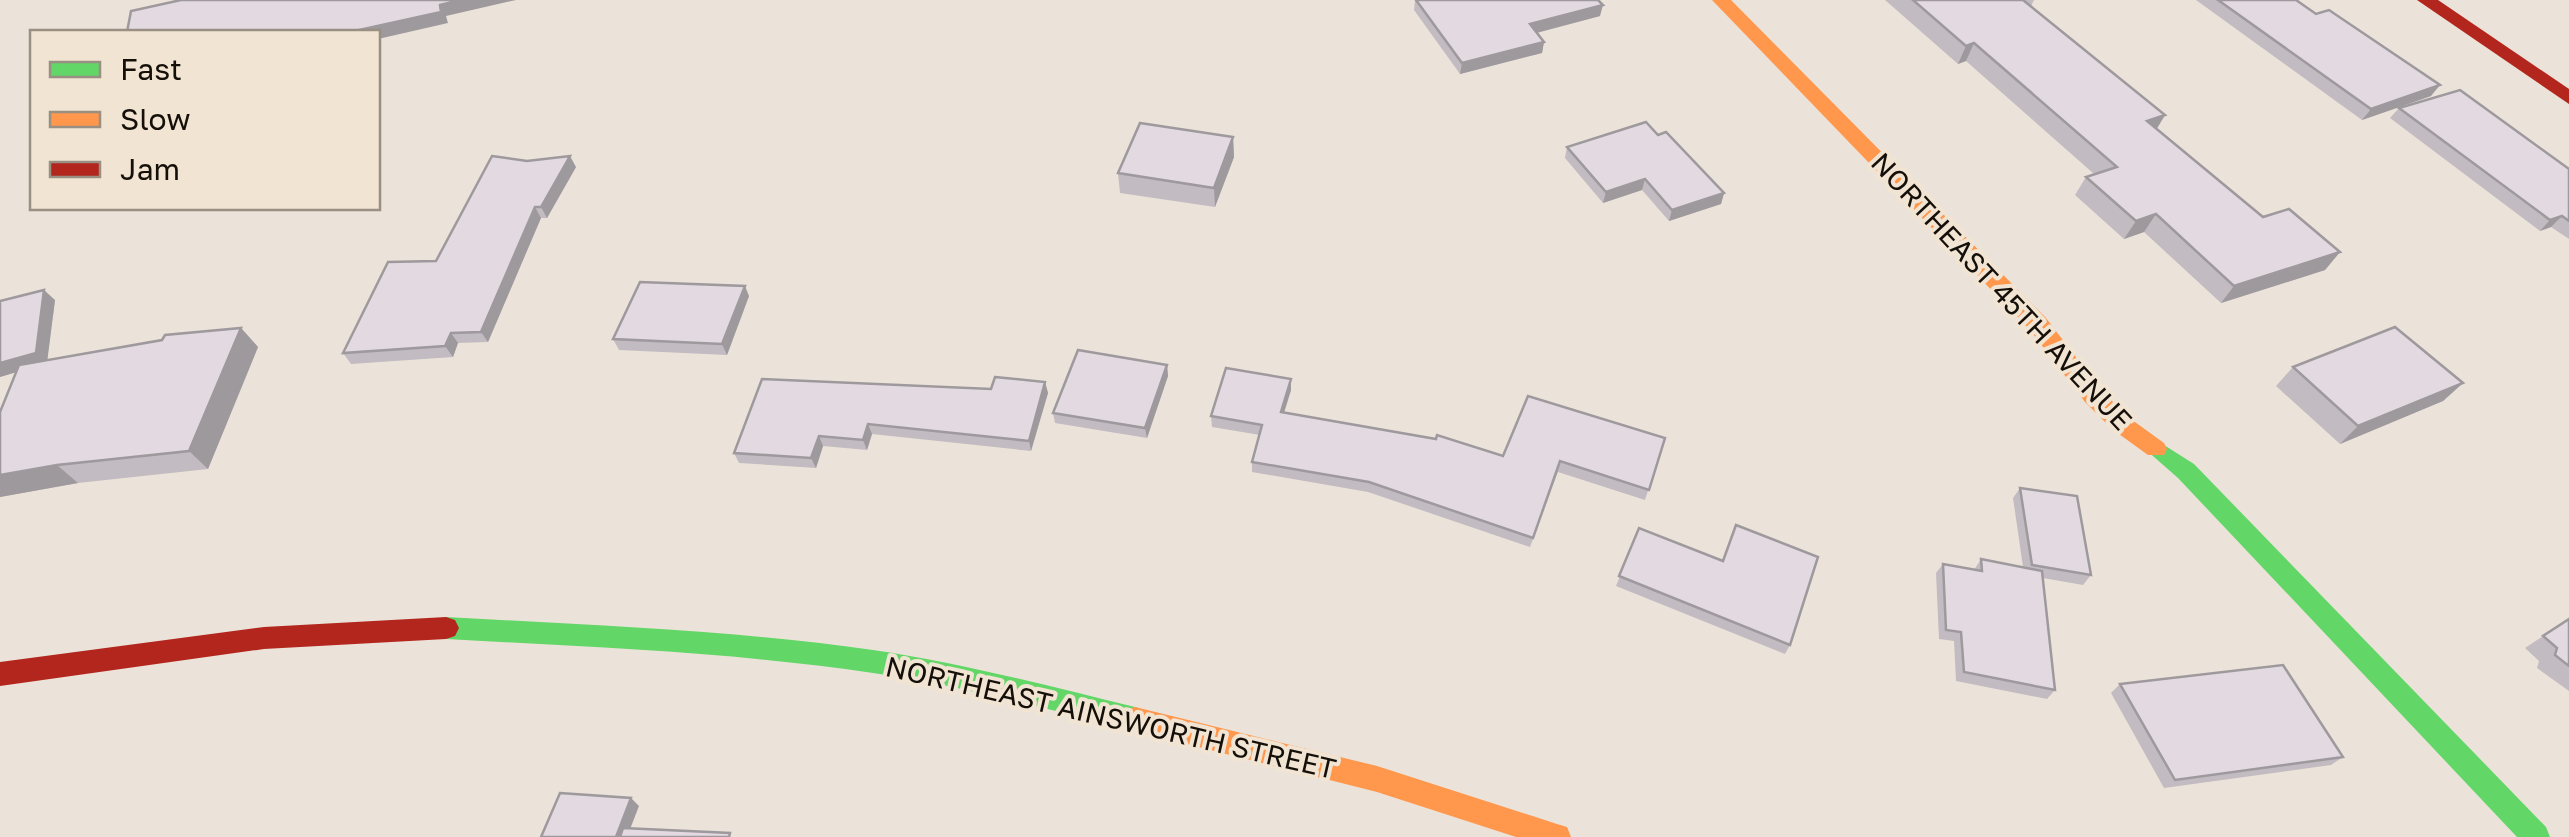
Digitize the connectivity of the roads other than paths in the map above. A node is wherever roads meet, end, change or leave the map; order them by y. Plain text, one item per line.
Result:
1 (1721, 0) edge
2 (2426, 0) edge
3 (2569, 98) edge
4 (0, 674) edge
5 (1556, 837) edge
6 (2536, 837) edge

1 - 6 street, NORTHEAST 45TH AVENUE
2 - 3 street
4 - 5 street, NORTHEAST AINSWORTH STREET

